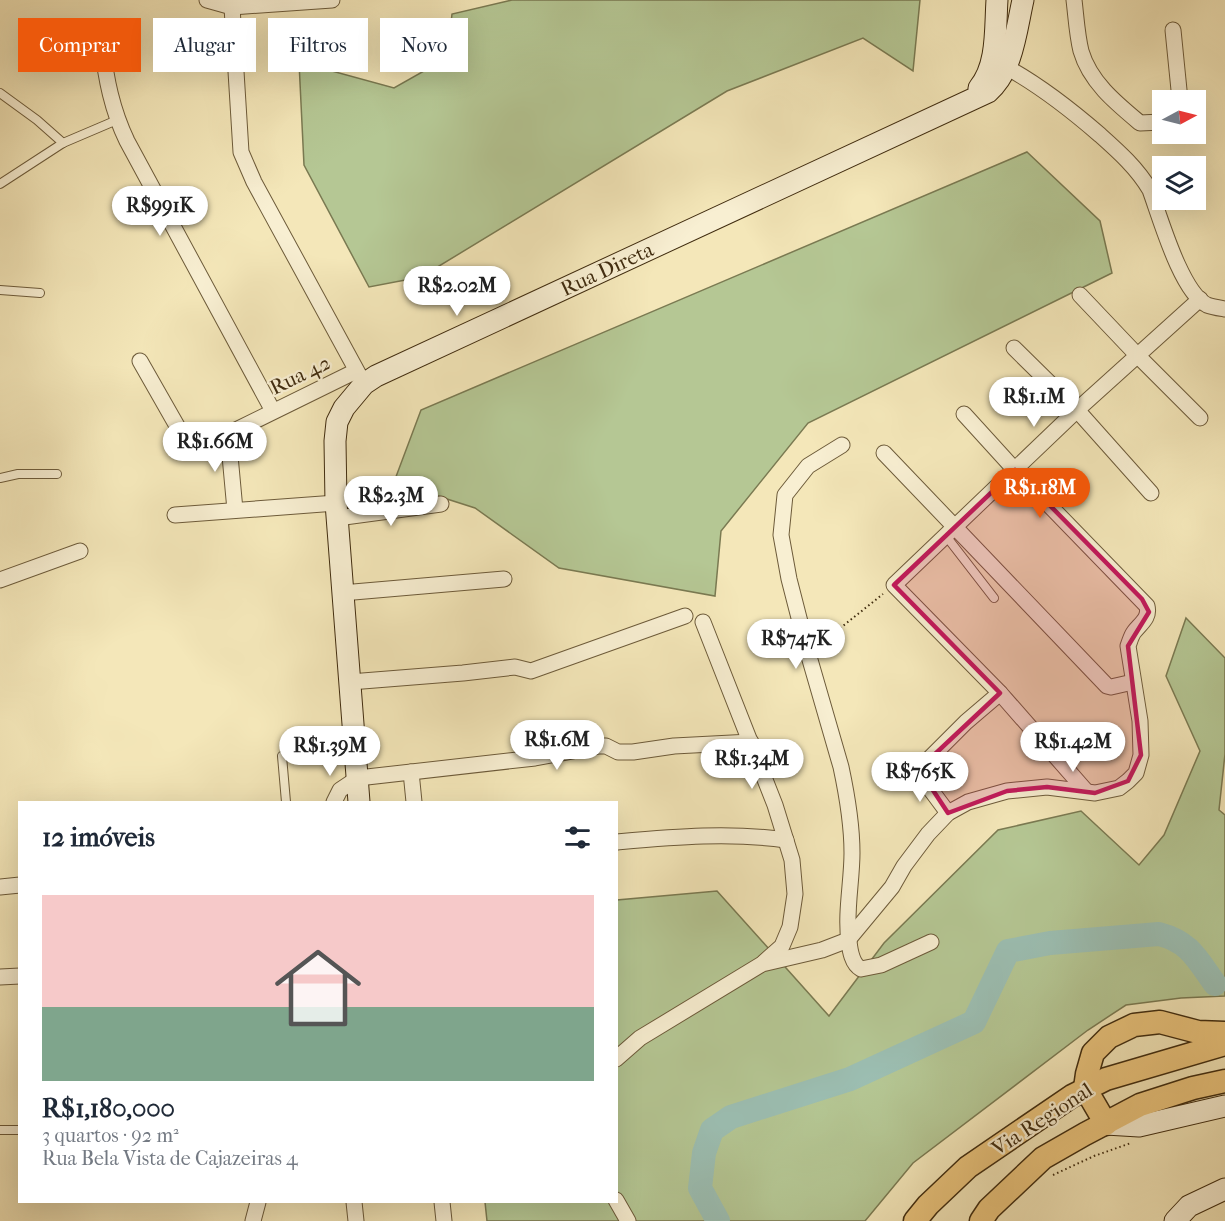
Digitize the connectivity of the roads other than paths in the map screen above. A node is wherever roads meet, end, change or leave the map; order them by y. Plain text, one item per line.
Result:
1 (207, 0) edge
2 (332, 0) edge
3 (997, 0) edge
4 (1023, 0) edge
5 (1074, 0) edge
6 (232, 7) junction
7 (1173, 30) dead end
8 (1004, 40) junction
9 (1006, 67) junction
10 (106, 72) edge
11 (1179, 90) edge
12 (0, 93) edge
13 (956, 107) junction
14 (117, 120) junction
15 (1152, 122) edge
16 (63, 143) junction
17 (0, 184) edge
18 (0, 290) edge
19 (40, 293) dead end
20 (1080, 295) dead end
21 (1200, 299) junction
22 (1225, 309) edge
23 (1014, 348) dead end
24 (1137, 356) junction
25 (140, 361) dead end
26 (360, 377) junction
27 (1077, 410) junction
28 (273, 411) junction
29 (964, 414) dead end
30 (1200, 418) dead end
31 (228, 434) junction
32 (842, 445) dead end
33 (884, 453) dead end
34 (1014, 470) junction
35 (57, 474) dead end
36 (0, 478) edge
37 (1151, 493) dead end
38 (441, 504) dead end
39 (235, 510) junction
40 (337, 510) junction
41 (175, 515) dead end
42 (951, 531) junction
43 (80, 551) dead end
44 (504, 579) dead end
45 (0, 580) edge
46 (342, 593) junction
47 (994, 598) dead end
48 (685, 616) dead end
49 (703, 622) dead end
50 (350, 682) junction
51 (1133, 682) junction
52 (1000, 693) junction
53 (751, 741) junction
54 (282, 756) dead end
55 (411, 772) junction
56 (358, 778) junction
57 (1086, 791) junction
58 (286, 801) edge
59 (334, 801) edge
60 (359, 801) edge
61 (373, 801) edge
62 (414, 801) edge
63 (948, 813) junction
64 (786, 840) junction
65 (618, 842) edge
66 (18, 885) edge
67 (0, 887) edge
68 (848, 940) junction
69 (931, 942) dead end
70 (762, 964) junction
71 (18, 976) edge
72 (0, 977) edge
73 (1225, 1033) edge
74 (1225, 1044) edge
75 (618, 1057) edge
76 (1225, 1081) edge
77 (1085, 1088) junction
78 (1225, 1106) edge
79 (1106, 1124) junction
80 (0, 1130) edge
81 (18, 1130) edge
82 (1225, 1189) edge
83 (258, 1203) edge
84 (354, 1203) edge
85 (442, 1203) edge
86 (618, 1203) edge
87 (253, 1221) edge
88 (356, 1221) edge
89 (444, 1221) edge
90 (628, 1221) edge
91 (915, 1221) edge
92 (981, 1221) edge
93 (1176, 1221) edge

1 - 6 street
2 - 6 street
3 - 8 street, Rua Direta
4 - 8 street, Rua Direta
5 - 15 street
6 - 26 street
7 - 11 street
8 - 9 street, Rua Direta
8 - 13 street, Rua Direta
9 - 13 street, Rua Direta
9 - 21 street
10 - 14 street
12 - 16 lane
13 - 26 street, Rua Direta
14 - 16 lane
14 - 28 street
16 - 17 lane
18 - 19 lane
20 - 24 street
21 - 22 street
21 - 24 street
23 - 27 street
24 - 27 street
24 - 30 street
25 - 31 street, Rua 42
26 - 28 street, Rua 42
26 - 40 street, Rua Direta
27 - 34 street
27 - 37 street
28 - 31 street, Rua 42
29 - 34 street
31 - 39 street
32 - 68 street
33 - 42 street
34 - 42 street
34 - 51 street
35 - 36 lane
38 - 40 street
39 - 40 street
39 - 41 street
40 - 46 street, Rua Direta
42 - 47 lane
42 - 51 street
42 - 52 street
43 - 45 street
44 - 46 street
46 - 50 street, Rua Direta
48 - 50 street
49 - 53 street
50 - 56 street, Rua Direta
51 - 57 street
52 - 57 street
52 - 63 street
53 - 55 street
53 - 64 street
54 - 58 lane
55 - 56 street
55 - 62 street
56 - 59 street
56 - 60 street, Rua Direta
56 - 61 street, Rua Direta
57 - 63 street
63 - 68 street
64 - 65 street
64 - 70 street
66 - 67 street
68 - 69 street
68 - 70 street
70 - 75 street
71 - 72 street
73 - 77 main road
74 - 77 main road, Via Regional
76 - 79 main road, Via Regional
77 - 79 main road
77 - 91 main road, Via Regional
78 - 79 street
79 - 92 main road, Via Regional
80 - 81 lane
82 - 93 street
83 - 87 street
84 - 88 street
85 - 89 street
86 - 90 street

